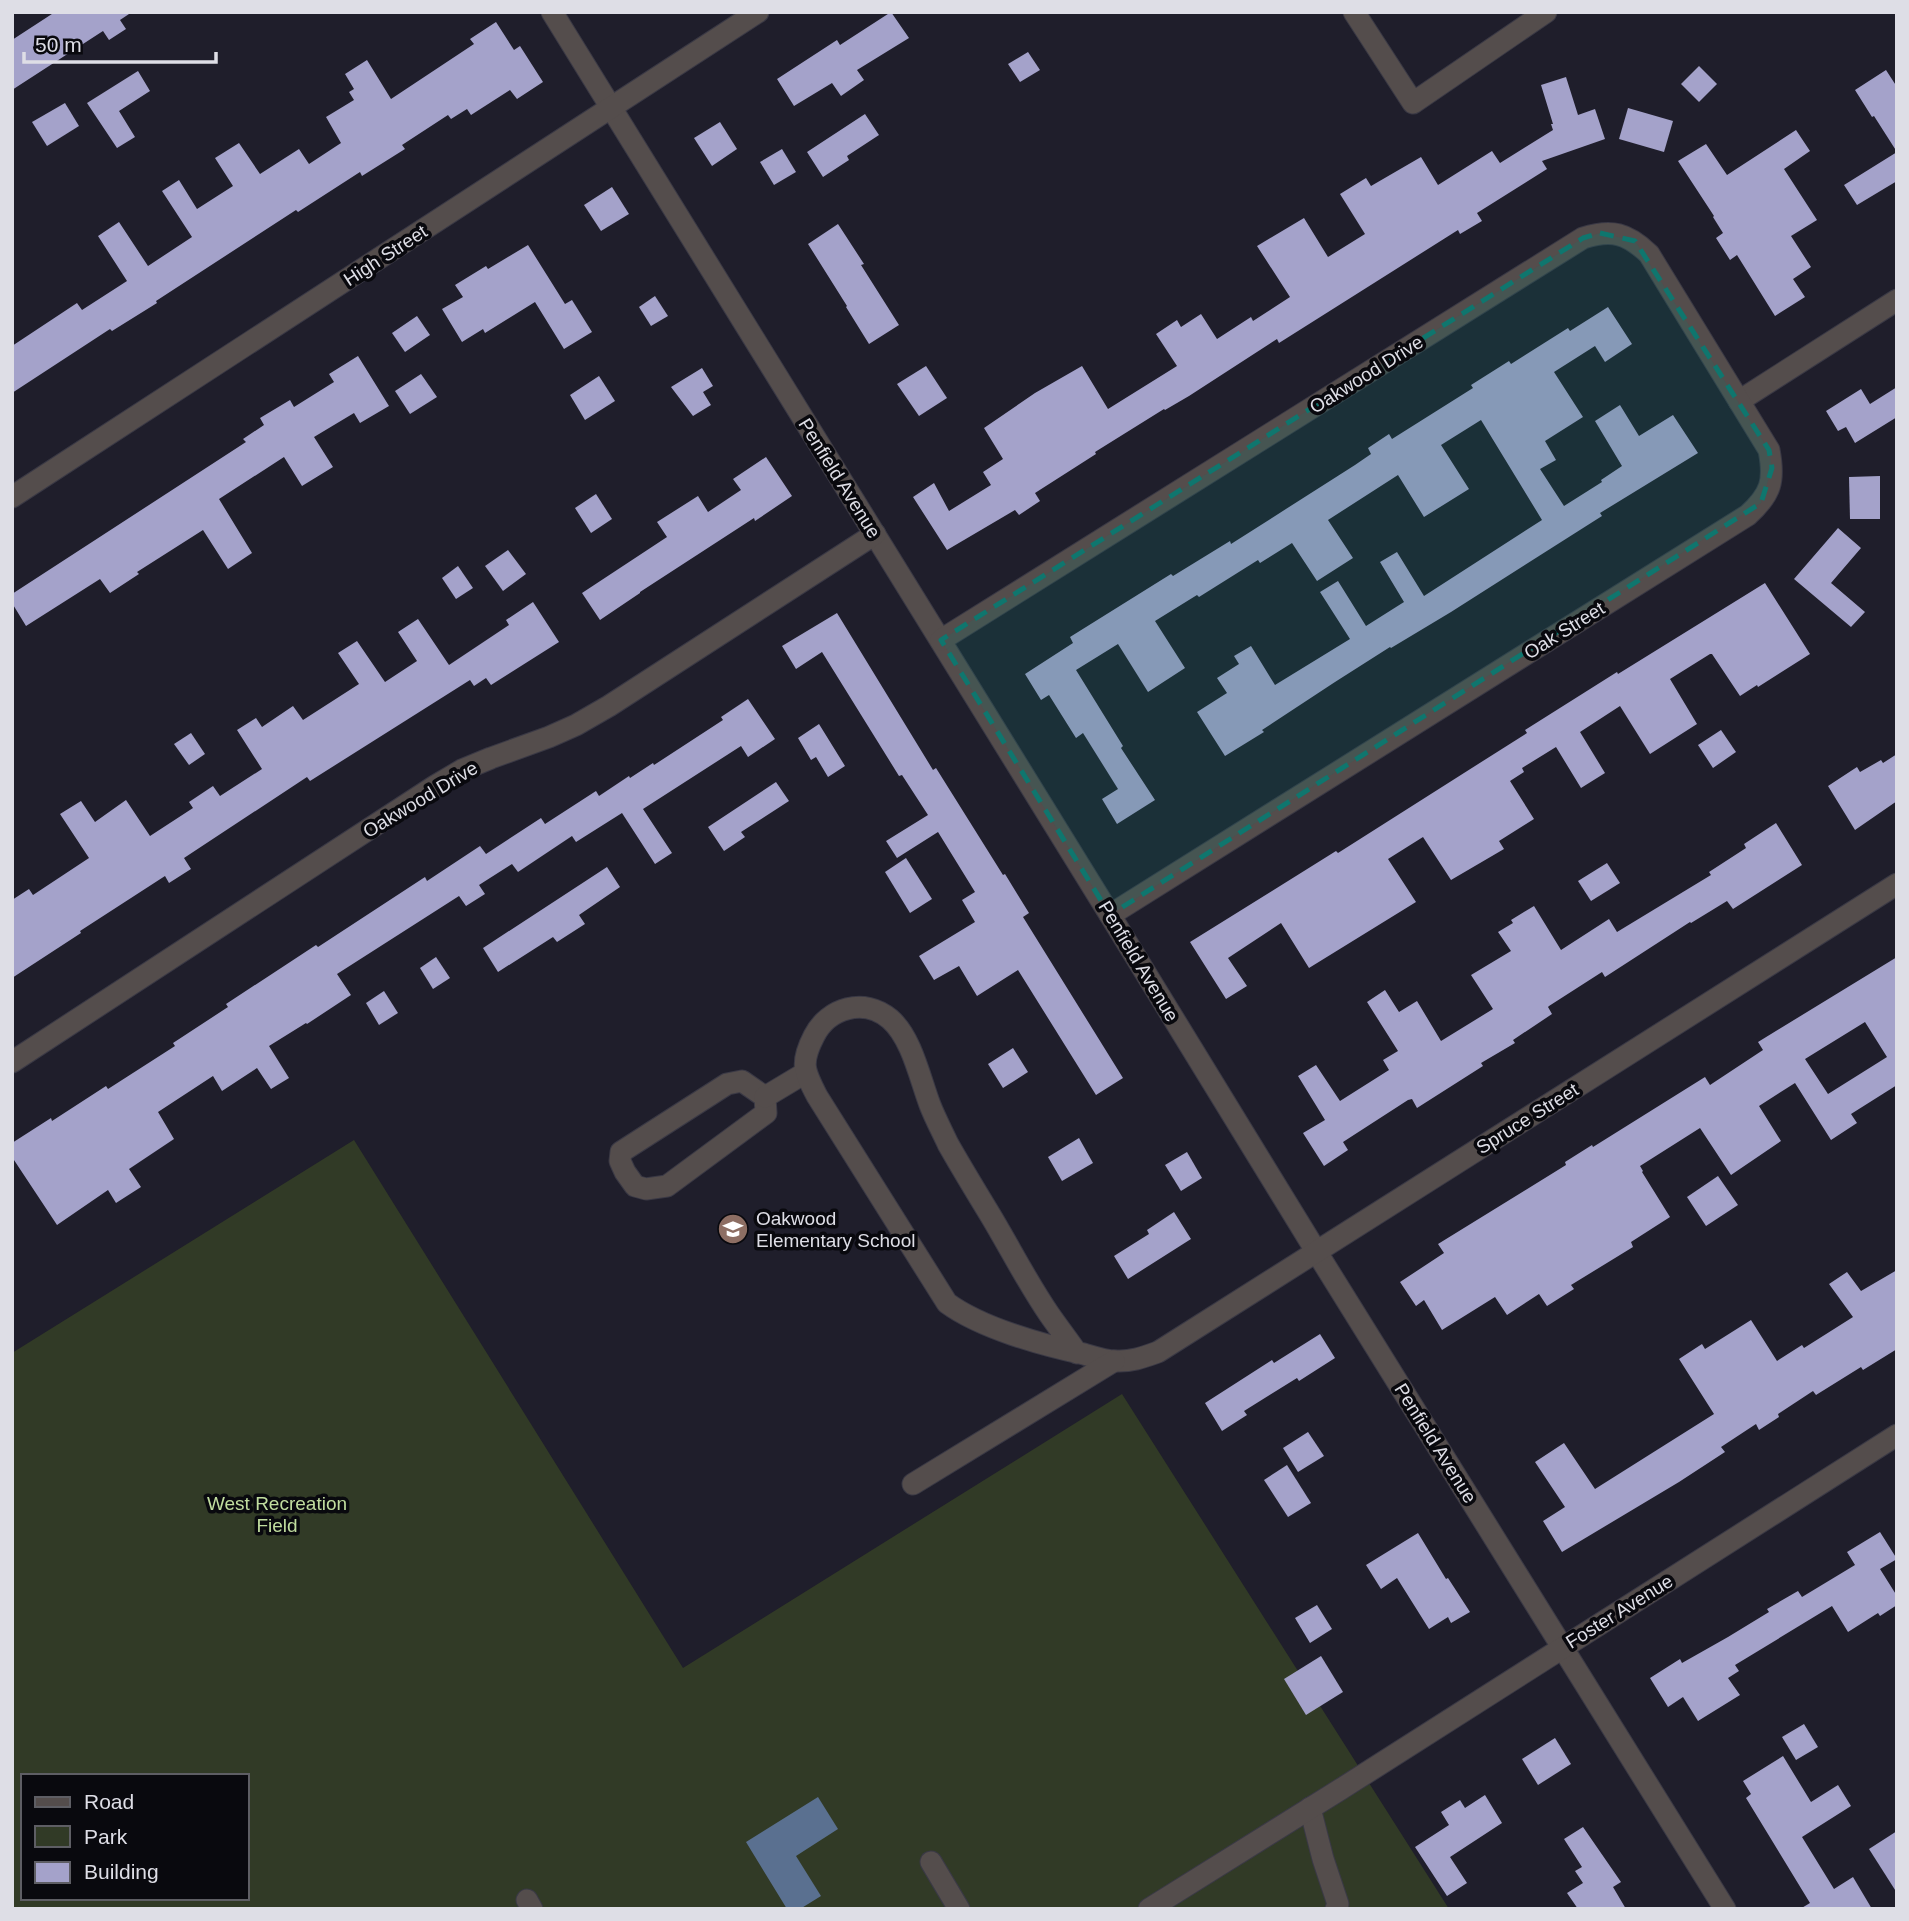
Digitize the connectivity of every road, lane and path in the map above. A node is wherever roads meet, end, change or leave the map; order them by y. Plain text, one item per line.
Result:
1 (552, 12) edge
2 (758, 12) edge
3 (1354, 12) edge
4 (1546, 12) edge
5 (611, 108) junction
6 (1897, 300) edge
7 (1739, 401) junction
8 (12, 497) edge
9 (875, 534) junction
10 (941, 640) junction
11 (1897, 884) edge
12 (1110, 915) junction
13 (12, 1062) edge
14 (805, 1073) junction
15 (765, 1097) junction
16 (1316, 1251) junction
17 (1077, 1353) junction
18 (1114, 1361) junction
19 (1894, 1444) edge
20 (913, 1484) dead end
21 (1563, 1646) junction
22 (1310, 1808) junction
23 (931, 1862) dead end
24 (959, 1909) edge
25 (1149, 1909) edge
26 (1336, 1909) edge
27 (1725, 1909) edge

1 - 5 street, Penfield Avenue
2 - 5 street, High Street
3 - 4 street
5 - 8 street, High Street
5 - 9 street, Penfield Avenue
6 - 7 street
7 - 10 street, Oakwood Drive
7 - 12 street, Oak Street
9 - 10 street, Penfield Avenue
9 - 13 street, Oakwood Drive
10 - 12 street, Penfield Avenue
11 - 16 street, Spruce Street
12 - 16 street, Penfield Avenue
14 - 15 street
14 - 17 street
14 - 17 street
15 - 15 street
16 - 18 street, Spruce Street
16 - 21 street, Penfield Avenue
17 - 18 street
18 - 20 street
19 - 21 street, Foster Avenue
21 - 22 street, Foster Avenue
21 - 27 street, Penfield Avenue
22 - 25 street, Foster Avenue
22 - 26 street
23 - 24 street

